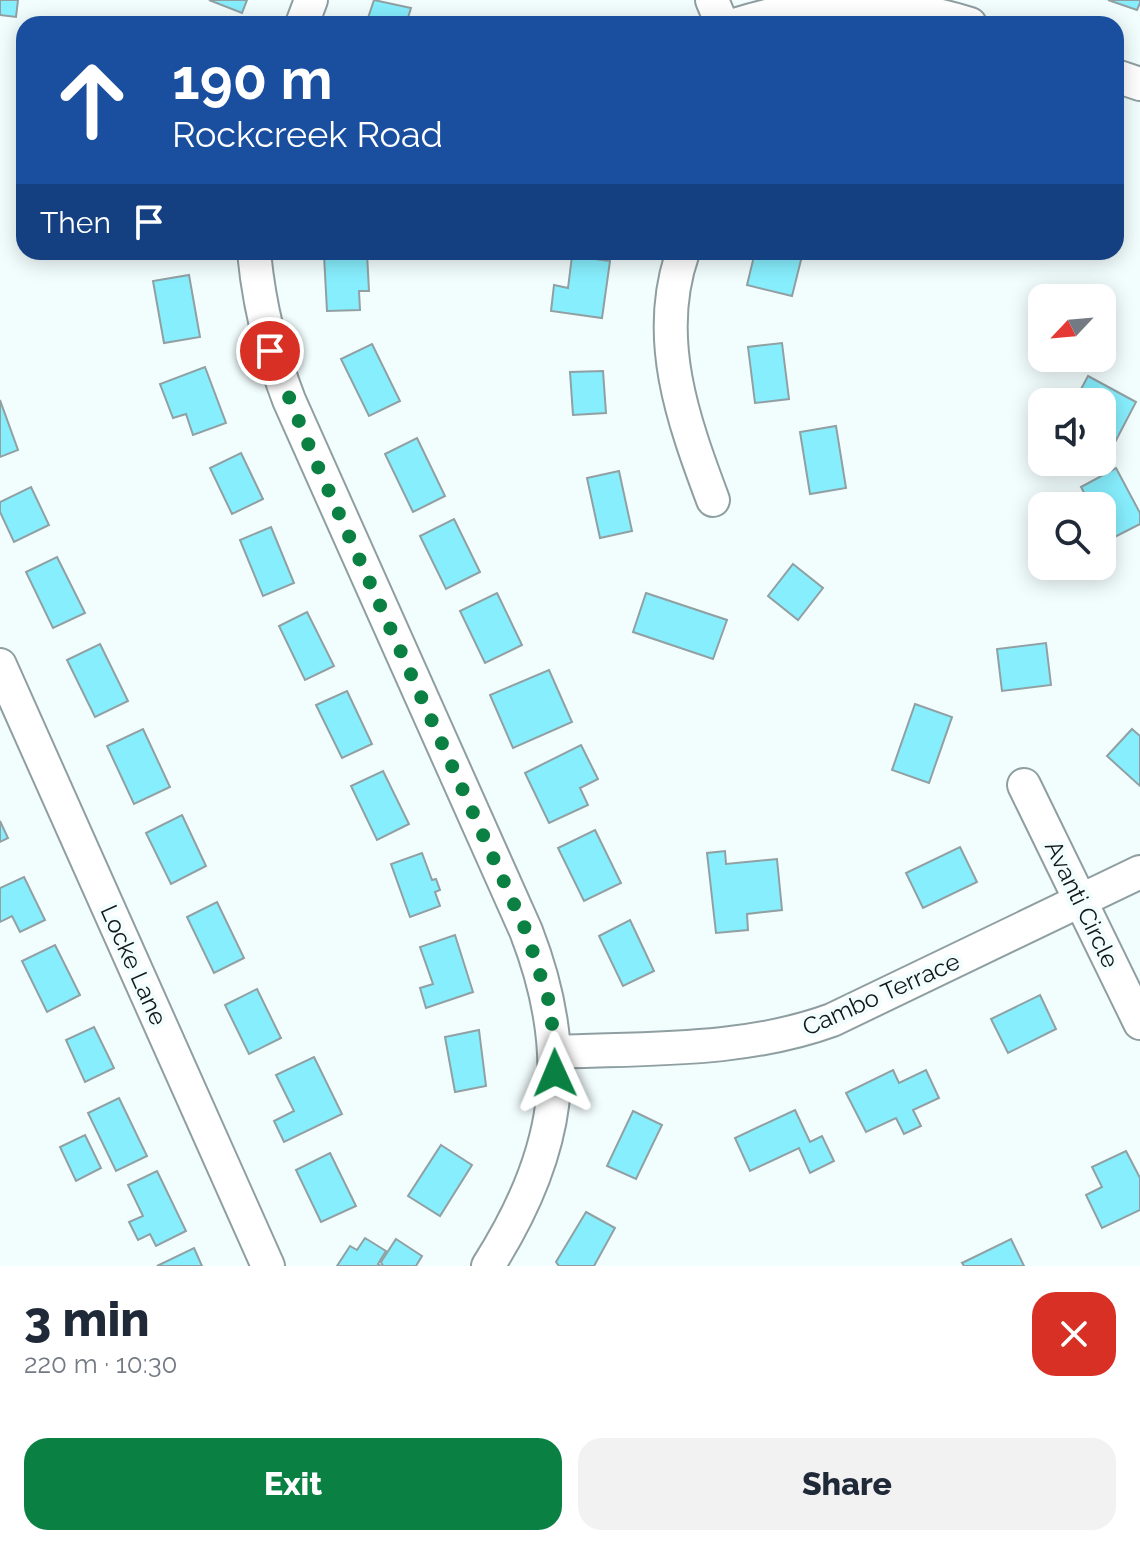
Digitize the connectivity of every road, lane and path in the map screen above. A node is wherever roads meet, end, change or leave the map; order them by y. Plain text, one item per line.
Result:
1 (767, 16) edge
2 (937, 16) edge
3 (255, 260) edge
4 (681, 260) edge
5 (713, 500) dead end
6 (0, 665) edge
7 (1024, 785) dead end
8 (1140, 872) edge
9 (1081, 901) junction
10 (1140, 1023) edge
11 (556, 1052) junction
12 (268, 1266) edge
13 (488, 1266) edge

1 - 2 street
3 - 11 street
4 - 5 street
6 - 12 street, Locke Lane
7 - 9 street, Avanti Circle
8 - 9 street, Cambo Terrace
9 - 10 street, Avanti Circle
9 - 11 street, Cambo Terrace
11 - 13 street

